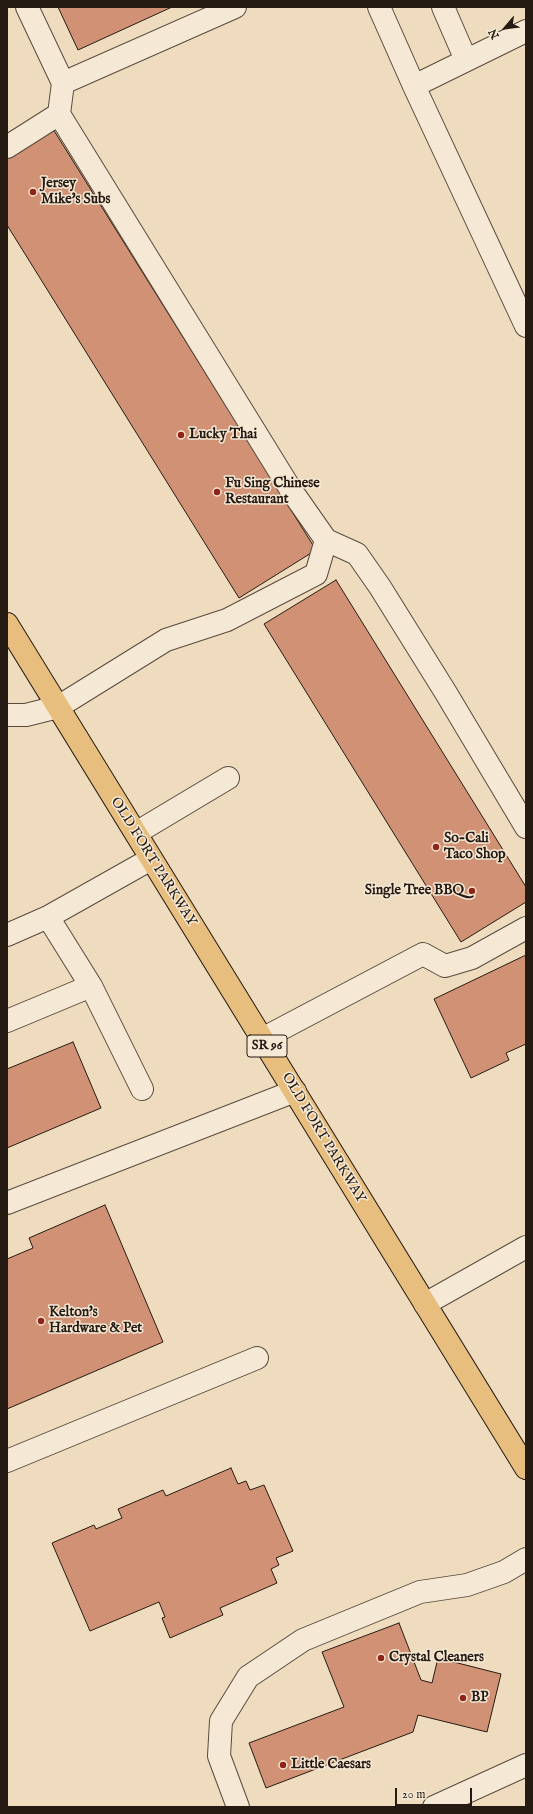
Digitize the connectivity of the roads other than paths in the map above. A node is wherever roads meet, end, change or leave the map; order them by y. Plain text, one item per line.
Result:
1 (27, 7) edge
2 (235, 7) edge
3 (379, 7) edge
4 (443, 7) edge
5 (526, 31) edge
6 (466, 60) junction
7 (63, 83) junction
8 (414, 86) junction
9 (59, 114) junction
10 (7, 147) edge
11 (525, 321) edge
12 (326, 540) junction
13 (7, 624) edge
14 (58, 707) junction
15 (7, 715) edge
16 (228, 778) dead end
17 (526, 827) edge
18 (136, 833) junction
19 (152, 859) junction
20 (48, 918) junction
21 (526, 928) edge
22 (7, 935) edge
23 (91, 986) junction
24 (7, 1021) edge
25 (262, 1039) junction
26 (142, 1089) dead end
27 (295, 1092) junction
28 (7, 1203) edge
29 (526, 1247) edge
30 (425, 1304) junction
31 (257, 1358) dead end
32 (7, 1461) edge
33 (526, 1468) edge
34 (526, 1559) edge
35 (526, 1765) edge
36 (238, 1807) edge
37 (434, 1807) edge

1 - 7 street
2 - 7 street
3 - 8 street
4 - 6 street
5 - 6 street
6 - 8 street
7 - 9 street
8 - 11 street
9 - 10 street
9 - 12 street
12 - 14 street
12 - 17 street
13 - 14 main road, OLD FORT PARKWAY / SR 96
14 - 15 street
14 - 18 main road, OLD FORT PARKWAY / SR 96
16 - 18 street
18 - 19 main road, OLD FORT PARKWAY / SR 96
19 - 20 street
19 - 25 main road, OLD FORT PARKWAY / SR 96
20 - 22 street
20 - 23 street
21 - 25 street
23 - 24 street
23 - 26 street
25 - 27 main road, OLD FORT PARKWAY / SR 96
27 - 28 street
27 - 30 main road, OLD FORT PARKWAY / SR 96
29 - 30 street
30 - 33 main road, OLD FORT PARKWAY / SR 96
31 - 32 street
34 - 36 street
35 - 37 street

